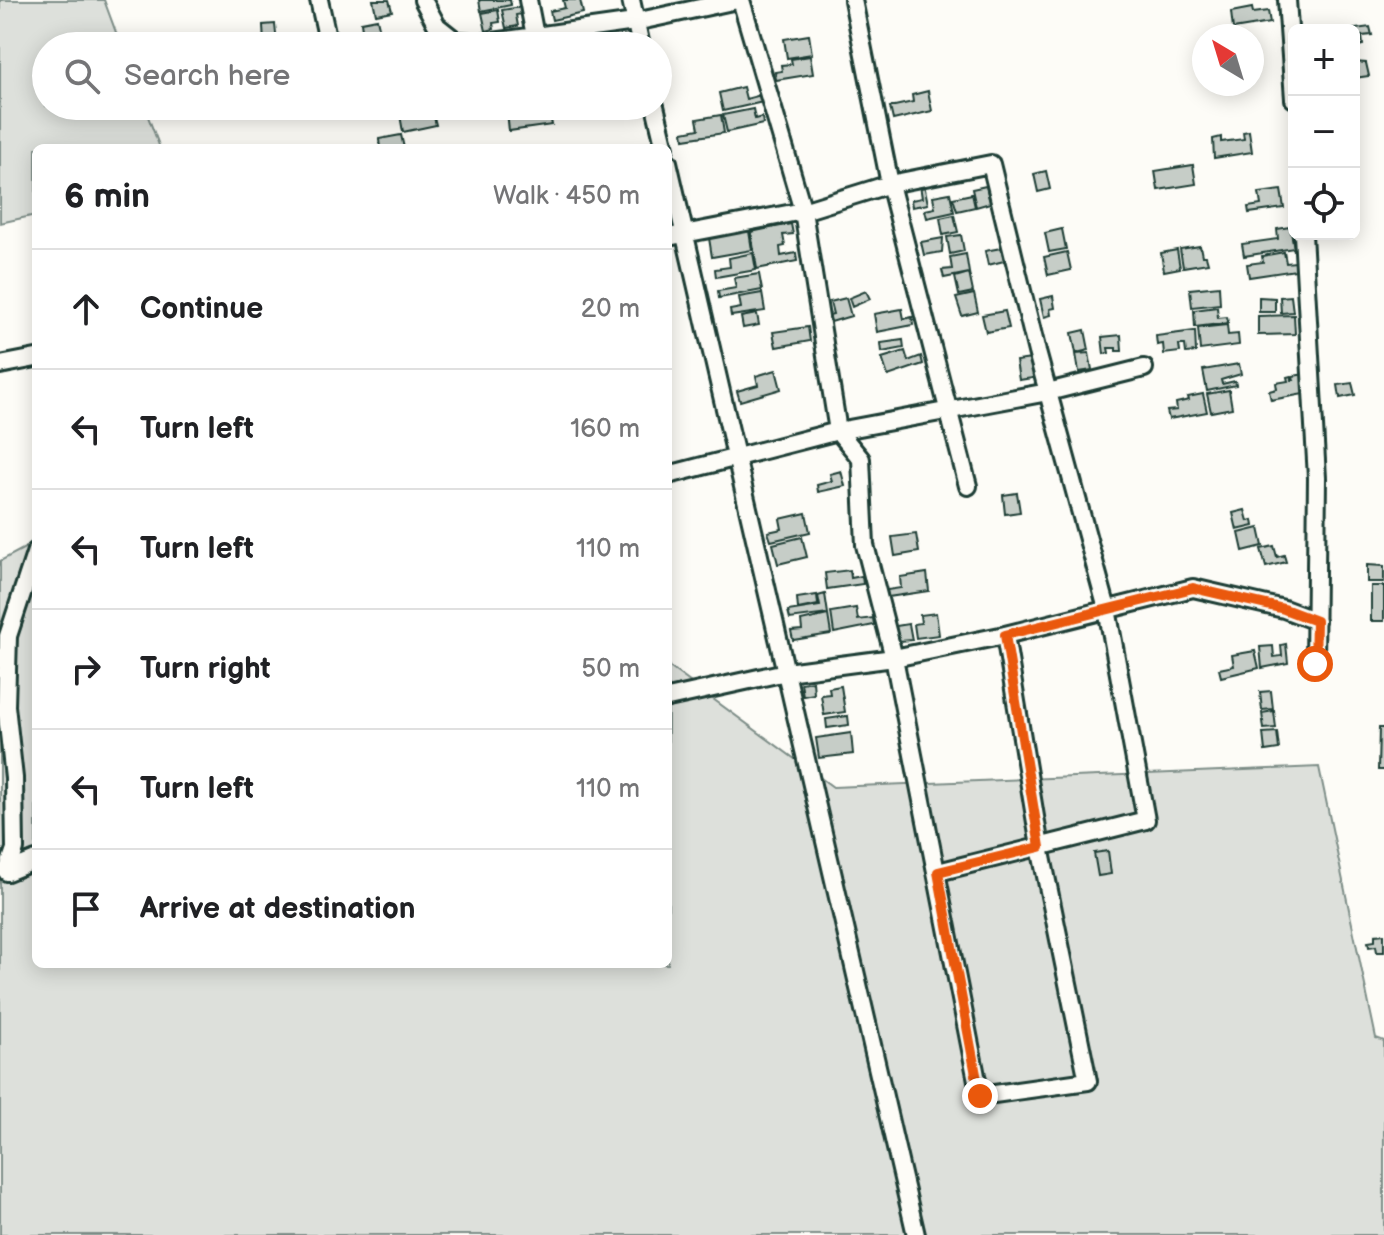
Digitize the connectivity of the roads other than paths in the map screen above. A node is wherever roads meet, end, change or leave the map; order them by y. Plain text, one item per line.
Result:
1 (319, 0) edge
2 (423, 0) edge
3 (528, 0) edge
4 (631, 0) edge
5 (739, 0) edge
6 (853, 0) edge
7 (1287, 0) edge
8 (635, 22) junction
9 (326, 32) edge
10 (442, 32) edge
11 (534, 32) edge
12 (564, 32) edge
13 (638, 32) edge
14 (1294, 96) edge
15 (658, 120) edge
16 (664, 144) edge
17 (890, 184) junction
18 (672, 199) edge
19 (803, 211) junction
20 (676, 236) edge
21 (1303, 240) edge
22 (32, 359) edge
23 (0, 365) edge
24 (1144, 368) dead end
25 (1048, 392) junction
26 (949, 412) junction
27 (838, 431) junction
28 (737, 458) junction
29 (672, 474) edge
30 (968, 486) dead end
31 (32, 563) edge
32 (1107, 609) junction
33 (1316, 621) junction
34 (1005, 635) junction
35 (894, 658) junction
36 (1315, 664) dead end
37 (786, 672) junction
38 (672, 697) edge
39 (1040, 847) junction
40 (32, 862) edge
41 (938, 872) junction
42 (916, 1235) edge

1 - 9 street
2 - 10 street
3 - 11 street
4 - 8 street
5 - 8 street
5 - 19 street
6 - 17 street
7 - 14 street
8 - 12 street
8 - 13 street
15 - 16 street
17 - 19 street
17 - 25 street
17 - 26 street
18 - 20 street
19 - 20 street
19 - 27 street
20 - 28 street
21 - 33 street
22 - 23 street
24 - 25 street
25 - 26 street
25 - 32 street
26 - 27 street
26 - 30 street
27 - 28 street
27 - 35 street
28 - 29 street
28 - 37 street
31 - 40 street
32 - 33 street
32 - 34 street
32 - 39 street
33 - 36 street
34 - 35 street
34 - 39 street
35 - 37 street
35 - 41 street
37 - 38 street
37 - 42 street
39 - 41 street
39 - 41 street

